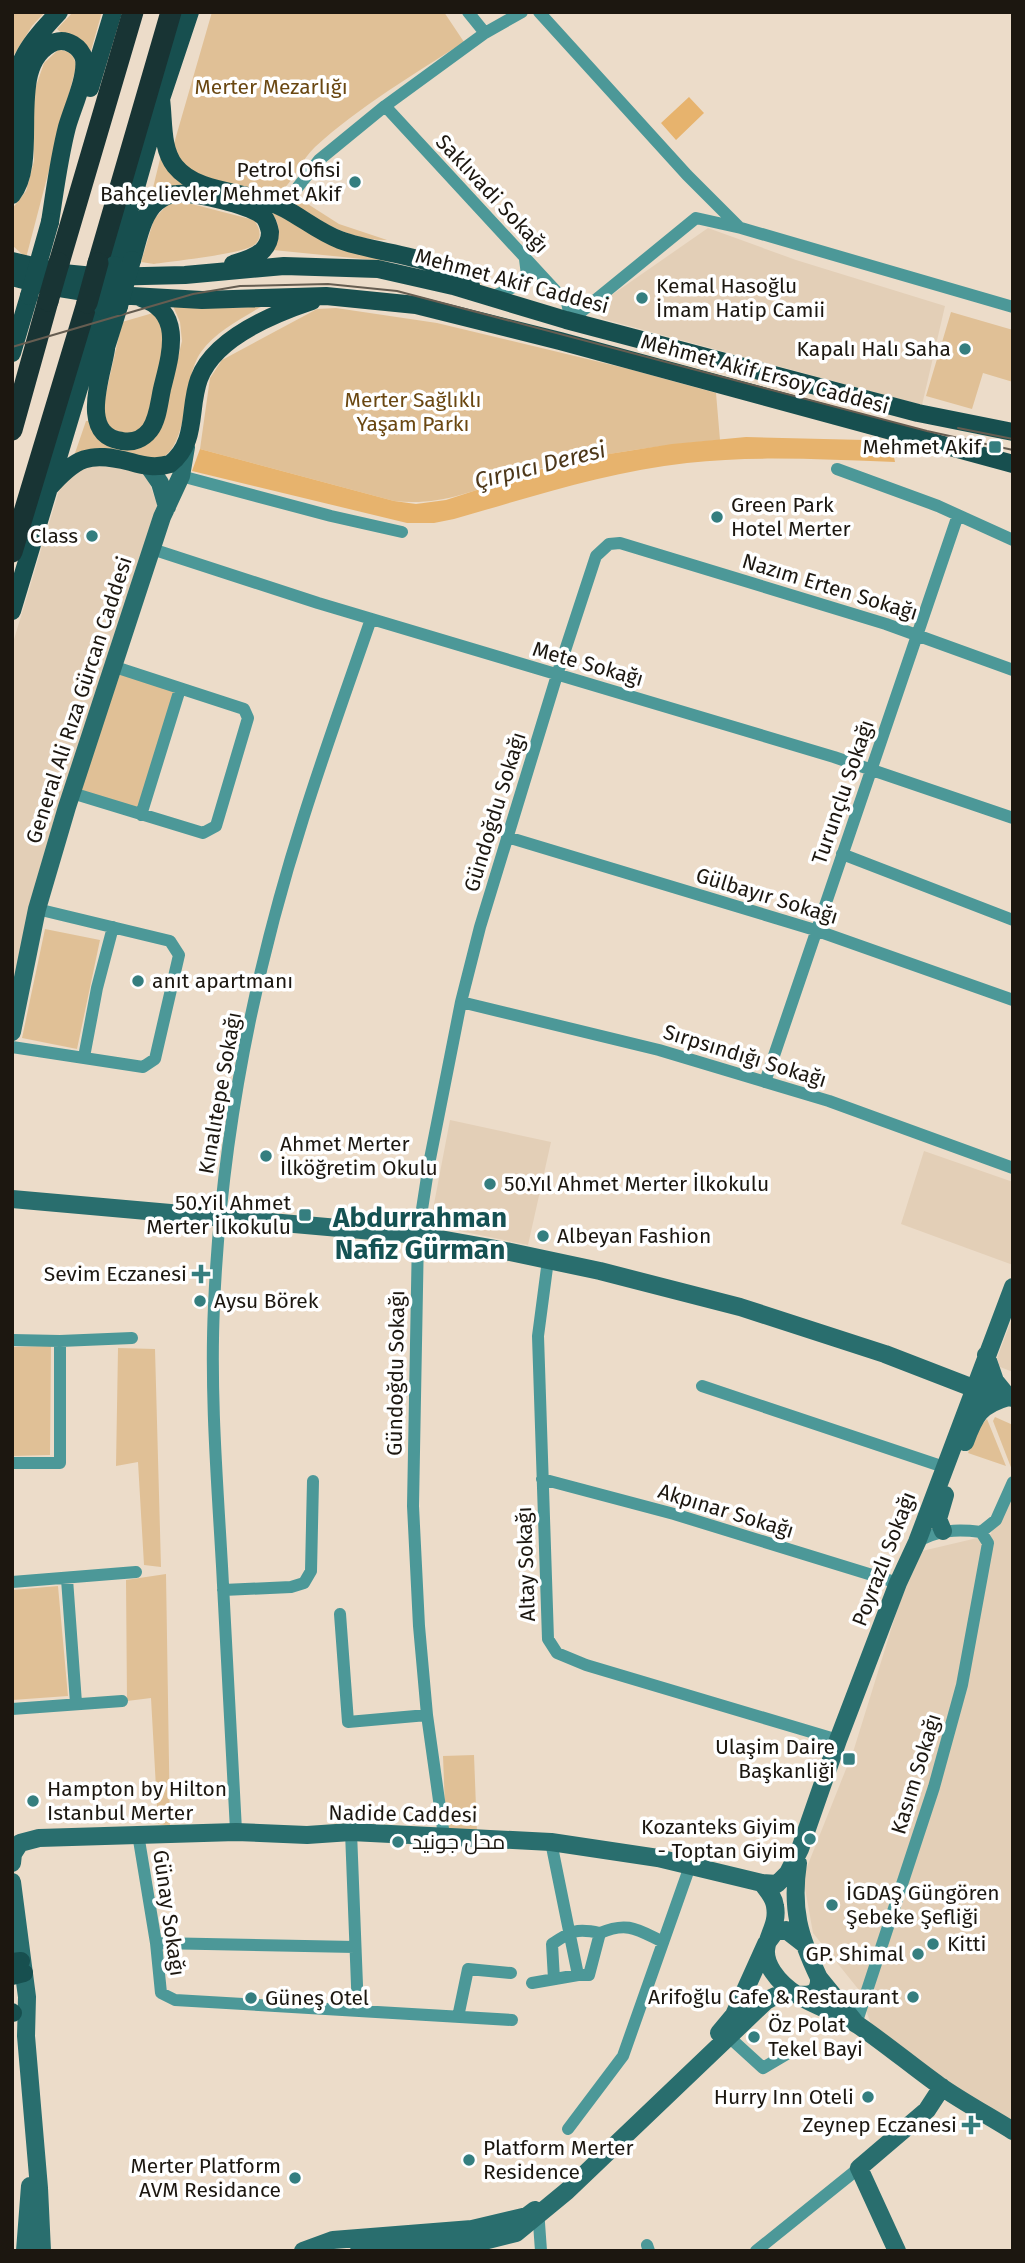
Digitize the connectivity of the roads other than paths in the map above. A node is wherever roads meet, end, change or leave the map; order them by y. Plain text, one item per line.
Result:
1 (59, 12) edge
2 (113, 12) edge
3 (133, 12) edge
4 (171, 12) edge
5 (192, 12) edge
6 (468, 12) edge
7 (522, 12) edge
8 (539, 12) edge
9 (485, 33) junction
10 (161, 99) junction
11 (12, 105) edge
12 (385, 106) junction
13 (12, 120) edge
14 (12, 161) edge
15 (12, 195) edge
16 (272, 202) junction
17 (50, 222) junction
18 (741, 228) junction
19 (12, 252) edge
20 (524, 258) junction
21 (115, 263) junction
22 (16, 272) edge
23 (217, 272) junction
24 (485, 295) junction
25 (326, 296) junction
26 (38, 299) junction
27 (110, 303) junction
28 (1013, 307) edge
29 (106, 349) junction
30 (12, 353) edge
31 (12, 430) edge
32 (1013, 432) edge
33 (186, 447) junction
34 (1013, 464) edge
35 (149, 467) junction
36 (837, 469) dead end
37 (181, 476) junction
38 (48, 489) junction
39 (167, 507) junction
40 (958, 515) junction
41 (402, 532) dead end
42 (1013, 540) edge
43 (152, 549) junction
44 (12, 552) edge
45 (12, 611) edge
46 (371, 619) junction
47 (917, 635) junction
48 (112, 666) junction
49 (1013, 670) edge
50 (556, 675) junction
51 (180, 689) junction
52 (871, 769) junction
53 (72, 793) junction
54 (141, 814) junction
55 (1013, 818) edge
56 (507, 837) junction
57 (842, 854) junction
58 (37, 909) junction
59 (1013, 920) edge
60 (113, 927) junction
61 (815, 930) junction
62 (1013, 1000) edge
63 (461, 1002) junction
64 (12, 1032) edge
65 (12, 1047) edge
66 (84, 1057) junction
67 (765, 1082) junction
68 (1013, 1168) edge
69 (12, 1199) edge
70 (220, 1219) junction
71 (418, 1235) junction
72 (548, 1260) junction
73 (1013, 1287) edge
74 (132, 1338) dead end
75 (12, 1340) edge
76 (60, 1341) junction
77 (986, 1355) junction
78 (702, 1386) dead end
79 (973, 1388) junction
80 (1011, 1397) edge
81 (12, 1463) edge
82 (944, 1467) junction
83 (542, 1479) junction
84 (313, 1481) dead end
85 (1013, 1482) edge
86 (943, 1531) junction
87 (981, 1532) junction
88 (917, 1542) junction
89 (136, 1572) dead end
90 (67, 1579) junction
91 (12, 1582) edge
92 (898, 1583) junction
93 (223, 1590) junction
94 (340, 1615) dead end
95 (122, 1701) dead end
96 (76, 1703) junction
97 (12, 1709) edge
98 (427, 1715) junction
99 (838, 1740) junction
100 (12, 1828) edge
101 (236, 1832) junction
102 (351, 1832) junction
103 (138, 1834) junction
104 (444, 1836) junction
105 (39, 1838) junction
106 (551, 1842) junction
107 (800, 1849) junction
108 (12, 1863) edge
109 (691, 1866) junction
110 (12, 1882) edge
111 (762, 1883) junction
112 (568, 1933) junction
113 (600, 1933) junction
114 (663, 1942) junction
115 (156, 1943) junction
116 (765, 1944) junction
117 (804, 1944) junction
118 (355, 1947) junction
119 (18, 1968) edge
120 (511, 1973) dead end
121 (578, 1975) junction
122 (819, 1978) junction
123 (554, 1979) junction
124 (532, 1983) dead end
125 (798, 1996) junction
126 (12, 2011) edge
127 (358, 2011) junction
128 (458, 2017) junction
129 (512, 2020) dead end
130 (856, 2024) junction
131 (729, 2037) junction
132 (790, 2052) dead end
133 (942, 2087) junction
134 (568, 2129) dead end
135 (1013, 2131) edge
136 (859, 2168) junction
137 (538, 2211) junction
138 (25, 2251) edge
139 (42, 2251) edge
140 (303, 2251) edge
141 (359, 2251) edge
142 (541, 2251) edge
143 (756, 2251) edge
144 (897, 2251) edge

1 - 11 main road
2 - 17 main road
3 - 26 highway, bridge
4 - 21 highway
5 - 10 main road
6 - 9 street
7 - 9 street
8 - 18 street
9 - 12 street
10 - 16 main road
10 - 21 main road
12 - 16 street
12 - 20 street, Saklıvadi Sokağı
13 - 14 main road
15 - 17 main road
16 - 24 main road
17 - 26 main road, bridge
18 - 20 street, Saklıvadi Sokağı
18 - 28 street, Saklıvadi Sokağı
19 - 22 main road
20 - 24 street
21 - 23 main road
21 - 27 highway, bridge
21 - 27 main road, bridge
22 - 23 main road, Mehmet Akif Caddesi
22 - 27 main road, Mehmet Akif Ersoy Caddesi
23 - 24 main road, Mehmet Akif Caddesi
24 - 32 main road, Mehmet Akif Caddesi
25 - 27 main road, Mehmet Akif Ersoy Caddesi
25 - 33 main road
25 - 34 main road, Mehmet Akif Ersoy Caddesi
26 - 30 main road
26 - 31 highway
27 - 29 main road
27 - 29 main road
27 - 38 main road
27 - 44 highway
29 - 38 main road
33 - 35 main road
33 - 37 main road, General Ali Rıza Gürcan Caddesi
35 - 38 main road
35 - 39 main road
36 - 40 street
37 - 39 main road, General Ali Rıza Gürcan Caddesi
37 - 41 street
38 - 45 main road
39 - 43 main road, General Ali Rıza Gürcan Caddesi
40 - 42 street
40 - 47 street, Turunçlu Sokağı
43 - 46 street, Mete Sokağı
43 - 48 main road, General Ali Rıza Gürcan Caddesi
46 - 50 street, Mete Sokağı
46 - 70 street, Kınalıtepe Sokağı
47 - 49 street, Nazım Erten Sokağı
47 - 50 street, Nazım Erten Sokağı
47 - 52 street, Turunçlu Sokağı
48 - 51 street
48 - 53 main road, General Ali Rıza Gürcan Caddesi
50 - 52 street, Mete Sokağı
50 - 56 street, Gündoğdu Sokağı
51 - 54 street
51 - 54 street
52 - 55 street, Mete Sokağı
52 - 57 street, Turunçlu Sokağı
53 - 54 street
53 - 58 main road, General Ali Rıza Gürcan Caddesi
56 - 61 street, Gülbayır Sokağı
56 - 63 street, Gündoğdu Sokağı
57 - 59 street
57 - 61 street, Turunçlu Sokağı
58 - 60 street
58 - 64 main road, General Ali Rıza Gürcan Caddesi
60 - 66 street
60 - 66 street
61 - 62 street, Gülbayır Sokağı
61 - 67 street, Turunçlu Sokağı
63 - 67 street, Sırpsındığı Sokağı
63 - 71 street, Gündoğdu Sokağı
65 - 66 street
67 - 68 street, Sırpsındığı Sokağı
69 - 70 main road
70 - 71 main road
70 - 93 street, Kınalıtepe Sokağı
71 - 72 main road
71 - 98 street, Gündoğdu Sokağı
72 - 79 main road
72 - 83 street, Altay Sokağı
73 - 77 main road, Poyrazlı Sokağı
74 - 76 street
75 - 76 street
76 - 81 street
77 - 79 main road, Poyrazlı Sokağı
77 - 80 main road
78 - 82 street
79 - 80 main road
79 - 82 main road, Poyrazlı Sokağı
80 - 86 main road
82 - 88 main road, Poyrazlı Sokağı
83 - 92 street, Akpınar Sokağı
83 - 99 street, Altay Sokağı
84 - 93 street
85 - 87 street
86 - 87 street
86 - 88 street
87 - 130 street, Kasım Sokağı
88 - 92 main road, Poyrazlı Sokağı
89 - 90 street
90 - 91 street
90 - 96 street
92 - 99 main road, Poyrazlı Sokağı
93 - 101 street, Kınalıtepe Sokağı
94 - 98 street
95 - 96 street
96 - 97 street
98 - 104 street, Gündoğdu Sokağı
99 - 107 main road, Poyrazlı Sokağı
100 - 105 main road
101 - 102 main road, Nadide Caddesi
101 - 103 main road, Nadide Caddesi
102 - 104 main road, Nadide Caddesi
102 - 118 street
103 - 105 main road, Nadide Caddesi
103 - 115 street, Günay Sokağı
104 - 106 main road, Nadide Caddesi
105 - 108 main road
106 - 109 main road, Nadide Caddesi
106 - 112 street
107 - 111 main road
107 - 117 main road
109 - 111 main road, Nadide Caddesi
109 - 114 street
110 - 119 main road
111 - 116 main road
112 - 113 street
112 - 121 street
112 - 123 street
113 - 114 street
113 - 121 street
114 - 134 street
115 - 118 street
115 - 127 street, Günay Sokağı
116 - 117 main road
116 - 125 main road
116 - 137 main road
117 - 122 main road
118 - 127 street
119 - 139 main road
120 - 128 street
121 - 123 street
122 - 125 main road
122 - 130 main road
123 - 124 street
125 - 130 main road
125 - 131 main road
126 - 138 main road
127 - 128 street, Günay Sokağı
128 - 129 street, Günay Sokağı
130 - 133 main road
131 - 132 street
131 - 137 main road
133 - 135 main road
133 - 136 main road
136 - 143 street
136 - 144 main road
137 - 140 main road
137 - 141 main road
137 - 142 street

